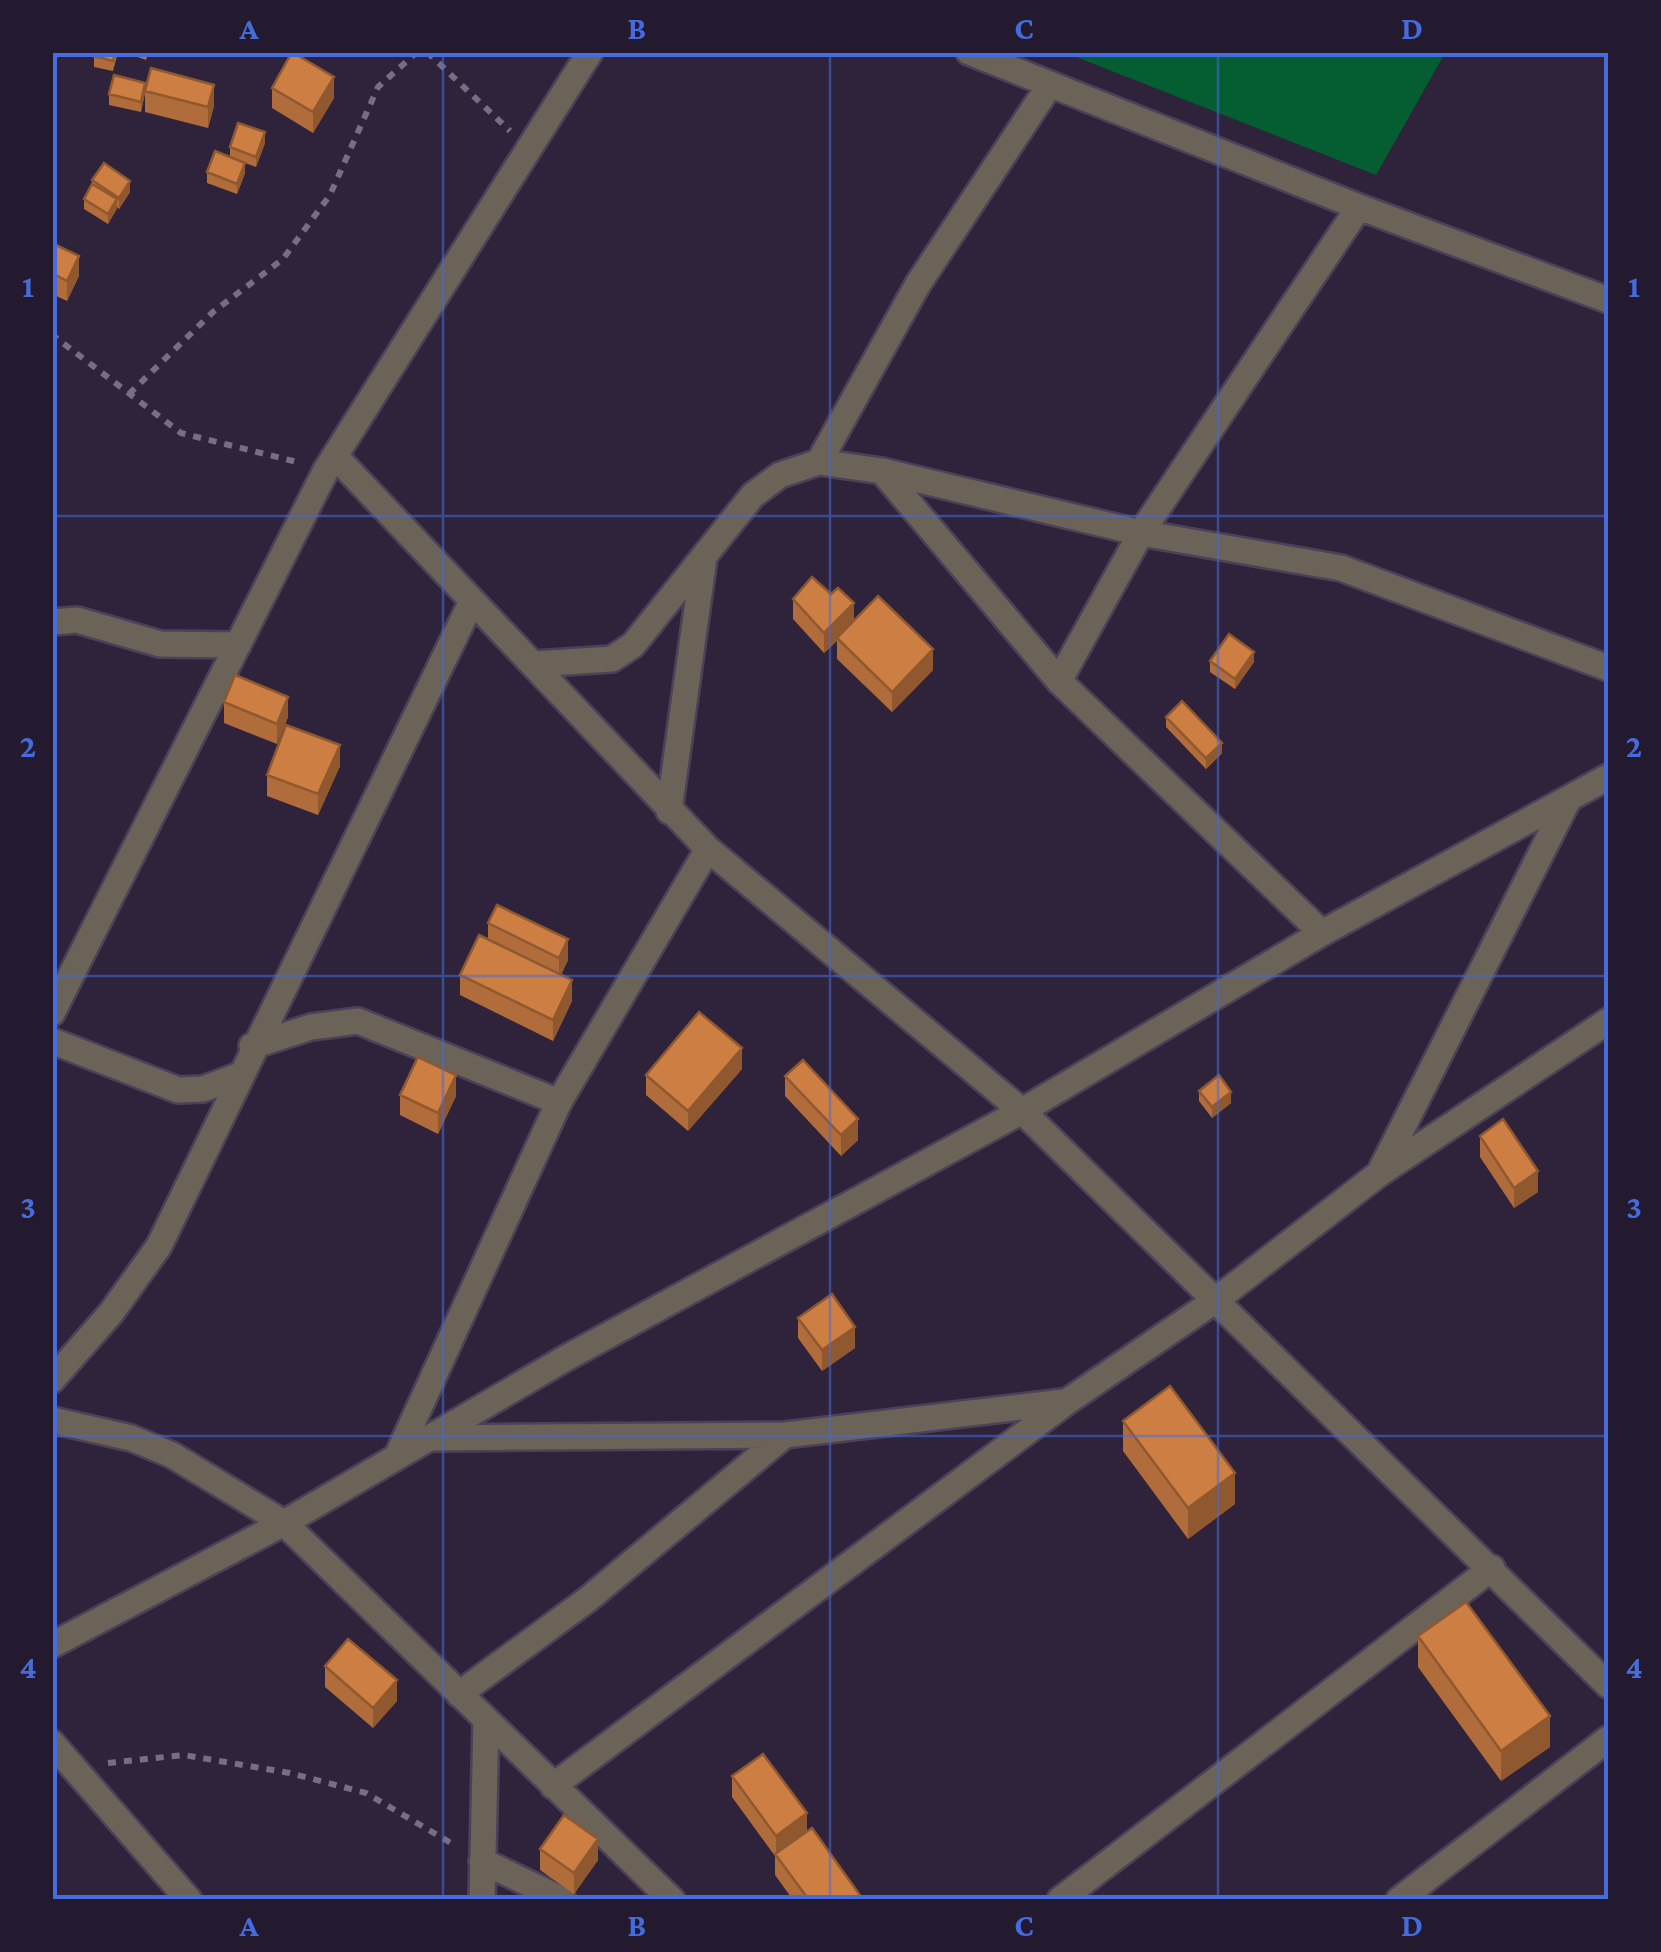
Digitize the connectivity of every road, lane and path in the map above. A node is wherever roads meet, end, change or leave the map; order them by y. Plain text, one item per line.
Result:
1 (416, 52) edge
2 (427, 52) edge
3 (590, 52) edge
4 (970, 52) edge
5 (1050, 86) junction
6 (530, 150) junction
7 (1359, 207) junction
8 (1608, 300) edge
9 (52, 341) edge
10 (129, 394) junction
11 (819, 462) junction
12 (330, 463) junction
13 (882, 471) junction
14 (1141, 533) junction
15 (704, 558) junction
16 (472, 601) junction
17 (52, 622) edge
18 (238, 646) junction
19 (535, 664) junction
20 (1608, 668) edge
21 (1059, 680) junction
22 (1608, 777) edge
23 (1566, 802) junction
24 (669, 811) junction
25 (708, 849) junction
26 (1322, 934) junction
27 (52, 1013) edge
28 (1608, 1025) edge
29 (52, 1041) edge
30 (252, 1046) junction
31 (238, 1076) junction
32 (559, 1102) junction
33 (1022, 1110) junction
34 (1380, 1173) junction
35 (1216, 1300) junction
36 (52, 1380) edge
37 (1068, 1401) junction
38 (52, 1420) edge
39 (785, 1436) junction
40 (430, 1438) junction
41 (399, 1452) junction
42 (284, 1523) junction
43 (1492, 1568) junction
44 (52, 1645) edge
45 (1608, 1684) edge
46 (460, 1694) junction
47 (486, 1720) junction
48 (1608, 1739) edge
49 (54, 1745) edge
50 (553, 1786) junction
51 (482, 1861) junction
52 (189, 1900) edge
53 (482, 1900) edge
54 (563, 1900) edge
55 (672, 1900) edge
56 (1060, 1900) edge
57 (1400, 1900) edge

1 - 10 path
2 - 6 path
3 - 6 street
4 - 5 street
5 - 7 street
5 - 11 street
6 - 12 street
7 - 8 street
7 - 14 street
9 - 10 path
10 - 12 path
11 - 13 street
11 - 15 street
12 - 16 street
12 - 18 street
13 - 14 street
13 - 21 street
14 - 20 street
14 - 21 street
15 - 19 street
15 - 24 street
16 - 19 street
16 - 30 street
17 - 18 street
18 - 27 street
19 - 24 street
21 - 26 street
22 - 23 street
23 - 26 street
23 - 34 street
24 - 25 street
25 - 32 street
25 - 33 street
26 - 33 street
28 - 34 street
29 - 31 street
30 - 31 street
30 - 32 street
31 - 36 street
32 - 41 street
33 - 35 street
33 - 40 street
34 - 35 street
35 - 37 street
35 - 43 street
37 - 39 street
37 - 50 street
38 - 42 street
39 - 40 street
39 - 46 street
40 - 41 street
41 - 42 street
42 - 44 street
42 - 46 street
43 - 45 street
43 - 56 street
46 - 47 street
47 - 50 street
47 - 51 street
48 - 57 street
49 - 51 path
49 - 52 street
50 - 55 street
51 - 53 street
51 - 54 street

